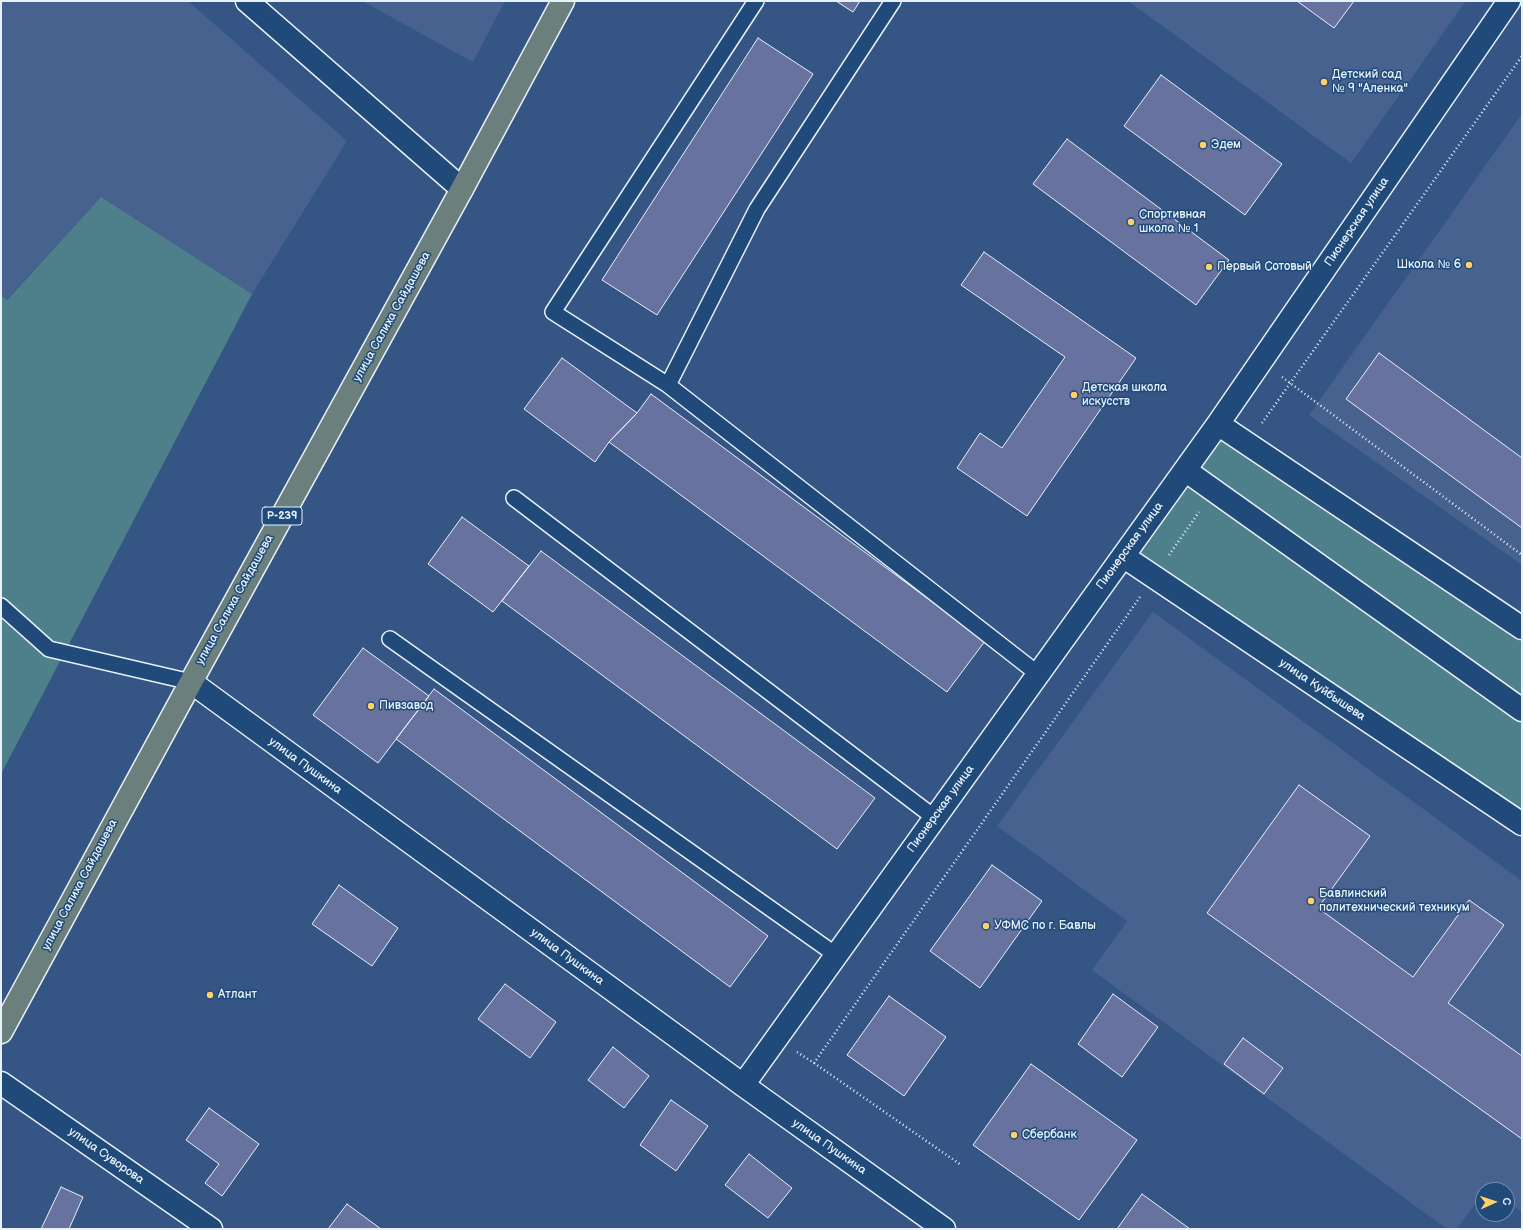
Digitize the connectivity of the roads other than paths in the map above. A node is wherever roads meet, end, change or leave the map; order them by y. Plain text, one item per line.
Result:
1 (247, 1) edge
2 (563, 1) edge
3 (756, 1) edge
4 (893, 1) edge
5 (1509, 1) edge
6 (462, 189) junction
7 (668, 385) junction
8 (1218, 424) junction
9 (1185, 470) junction
10 (514, 498) dead end
11 (1123, 556) junction
12 (1, 606) edge
13 (1522, 628) edge
14 (390, 639) dead end
15 (1038, 674) junction
16 (191, 682) junction
17 (1522, 710) edge
18 (935, 818) junction
19 (1522, 824) edge
20 (836, 956) junction
21 (1, 1032) edge
22 (1, 1083) edge
23 (742, 1085) junction
24 (211, 1229) edge
25 (944, 1229) edge

1 - 6 street
2 - 6 highway, улица Салиха Сайдашева / Р-239
3 - 7 lane
4 - 7 lane
5 - 8 street, Пионерская улица
6 - 16 highway, улица Салиха Сайдашева / Р-239
7 - 15 lane
8 - 9 street, Пионерская улица
8 - 13 street
9 - 11 street, Пионерская улица
9 - 17 street
10 - 18 lane
11 - 15 street, Пионерская улица
11 - 19 street, улица Куйбышева
12 - 16 lane
14 - 20 lane
15 - 18 street, Пионерская улица
16 - 21 highway, улица Салиха Сайдашева / Р-239
16 - 23 street, улица Пушкина
18 - 20 street, Пионерская улица
20 - 23 street, Пионерская улица
22 - 24 street, улица Суворова
23 - 25 street, улица Пушкина

